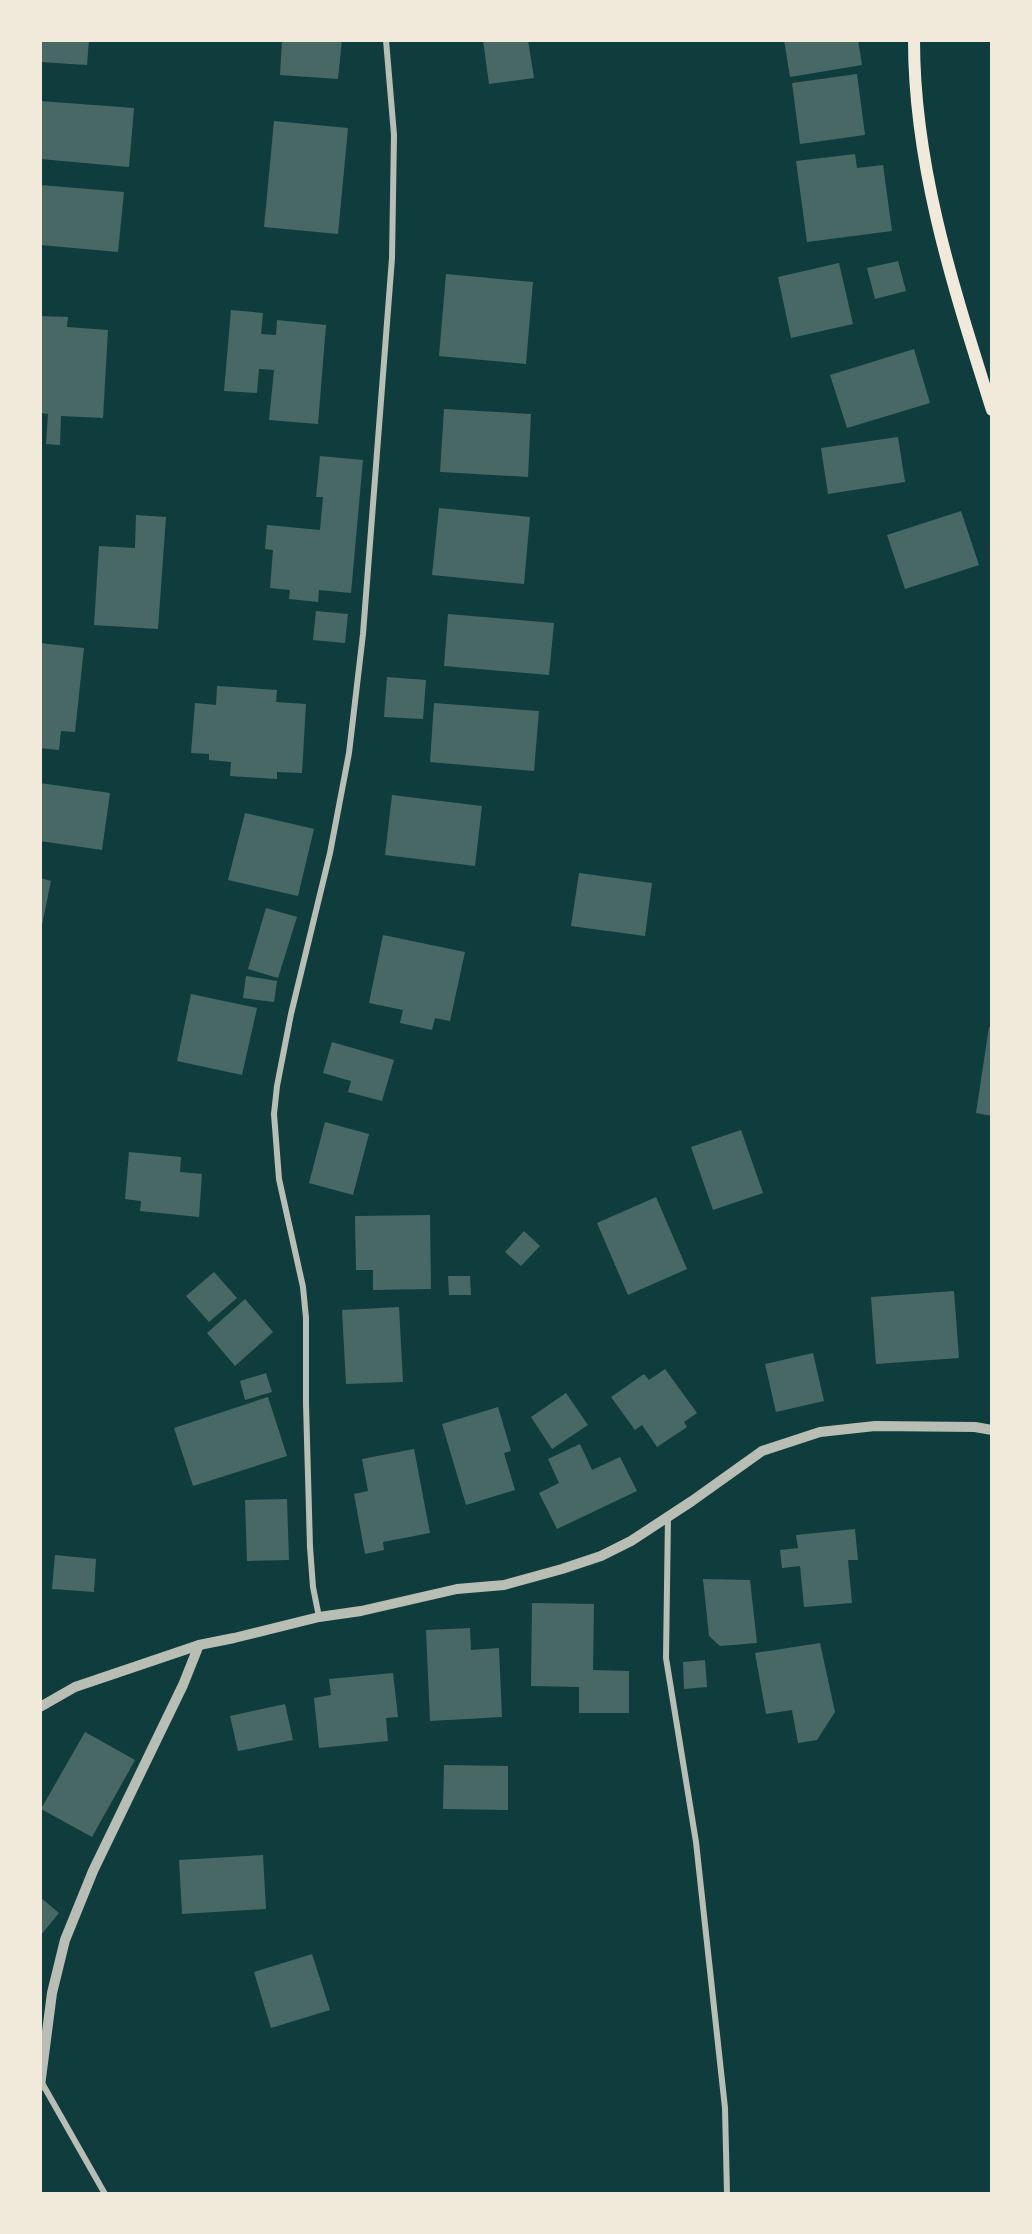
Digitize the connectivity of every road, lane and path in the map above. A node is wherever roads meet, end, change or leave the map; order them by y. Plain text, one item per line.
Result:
1 (386, 40) edge
2 (914, 40) edge
3 (992, 410) edge
4 (992, 1430) edge
5 (668, 1515) junction
6 (319, 1617) junction
7 (199, 1645) junction
8 (40, 1707) edge
9 (41, 2084) edge
10 (105, 2193) edge
11 (727, 2193) edge

1 - 6 street
2 - 3 main road
4 - 5 street
5 - 6 street
5 - 11 street
6 - 7 street
7 - 8 street
7 - 9 street
9 - 10 street

